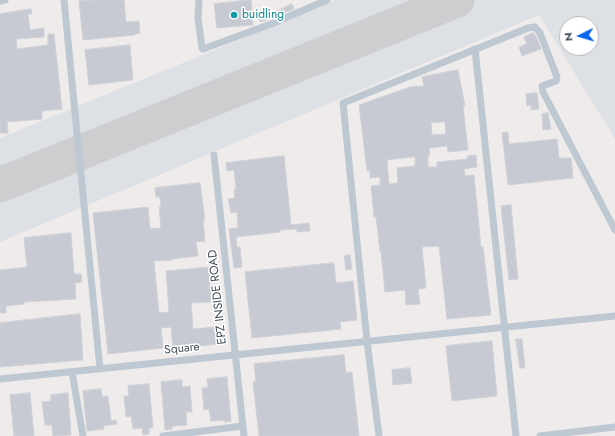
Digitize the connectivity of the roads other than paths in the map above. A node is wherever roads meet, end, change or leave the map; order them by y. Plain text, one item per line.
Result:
1 (5, 0) edge
2 (64, 0) edge
3 (198, 0) edge
4 (326, 0) edge
5 (0, 1) edge
6 (475, 49) junction
7 (214, 155) dead end
8 (615, 230) edge
9 (615, 316) edge
10 (504, 328) junction
11 (367, 342) junction
12 (235, 355) junction
13 (100, 369) junction
14 (72, 372) junction
15 (0, 379) edge
16 (243, 426) junction
17 (615, 427) edge
18 (83, 436) edge
19 (163, 436) edge
20 (244, 436) edge
21 (379, 436) edge
22 (516, 436) edge
23 (540, 436) edge

1 - 5 lane
2 - 13 lane
3 - 4 lane
6 - 8 lane
6 - 10 lane
6 - 11 lane
7 - 12 lane, EPZ INSIDE ROAD
9 - 10 lane, Square
10 - 11 lane, Square
10 - 22 lane
11 - 12 lane, Square
11 - 21 lane
12 - 13 lane, Square
12 - 16 lane, EPZ INSIDE ROAD
13 - 14 lane, Square
14 - 15 lane, Square
14 - 18 lane
16 - 19 lane
16 - 20 lane, EPZ INSIDE ROAD
17 - 23 lane

